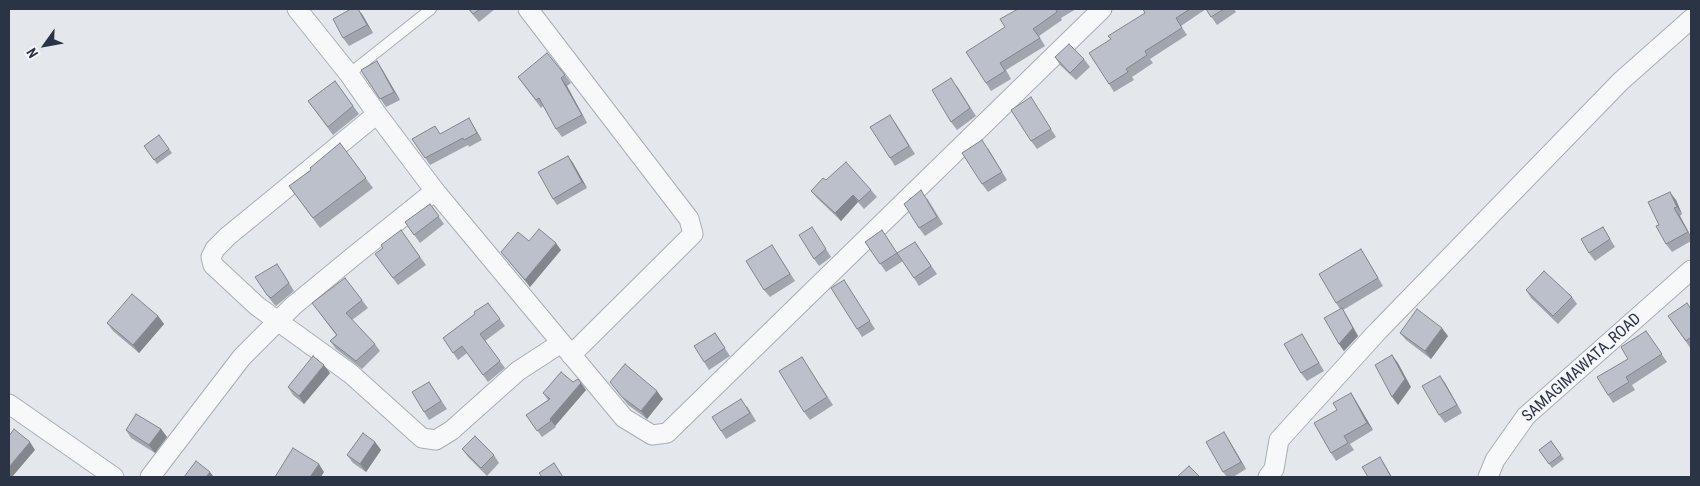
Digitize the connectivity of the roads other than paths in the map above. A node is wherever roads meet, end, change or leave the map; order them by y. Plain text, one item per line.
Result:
1 (297, 9) edge
2 (431, 9) edge
3 (528, 9) edge
4 (1102, 9) edge
5 (1691, 19) edge
6 (349, 74) junction
7 (377, 114) junction
8 (435, 191) junction
9 (1691, 270) edge
10 (278, 321) junction
11 (566, 349) junction
12 (9, 404) edge
13 (114, 477) edge
14 (150, 477) edge
15 (1268, 477) edge
16 (1488, 477) edge

1 - 6 street
2 - 6 lane
3 - 11 street
4 - 11 street
5 - 15 street
6 - 7 street
7 - 8 street
7 - 10 street
8 - 10 street
8 - 11 street
9 - 16 street, SAMAGIMAWATA_ROAD
10 - 11 street
10 - 14 street
12 - 13 street

